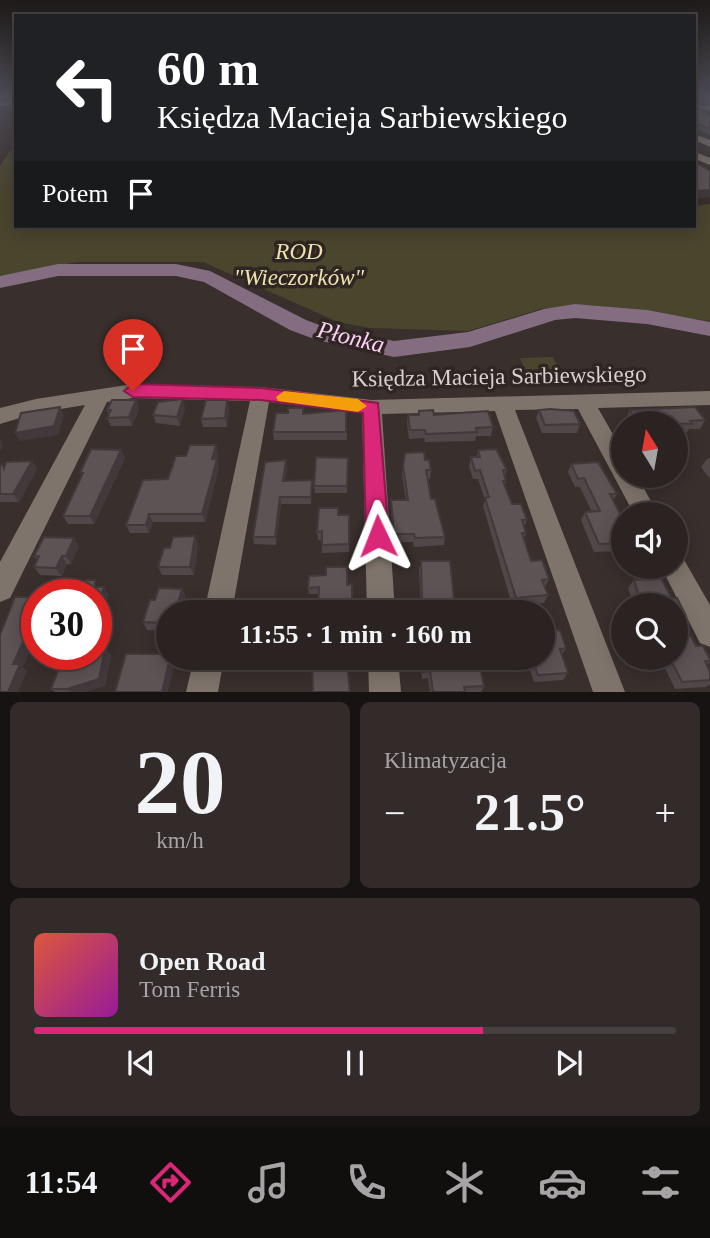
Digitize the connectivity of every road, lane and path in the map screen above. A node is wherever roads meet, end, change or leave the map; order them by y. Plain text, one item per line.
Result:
1 (101, 394) junction
2 (261, 394) junction
3 (709, 397) edge
4 (584, 401) junction
5 (503, 405) junction
6 (372, 407) junction
7 (0, 416) edge
8 (611, 450) edge
9 (681, 579) edge
10 (0, 589) edge
11 (220, 600) edge
12 (380, 600) edge
13 (710, 633) edge
14 (207, 670) edge
15 (384, 670) edge
16 (202, 692) edge
17 (385, 692) edge
18 (609, 692) edge

1 - 2 street, Księdza Macieja Sarbiewskiego
1 - 7 street, Księdza Macieja Sarbiewskiego
1 - 10 street
2 - 6 street, Księdza Macieja Sarbiewskiego
2 - 11 street
3 - 4 street, Księdza Macieja Sarbiewskiego
4 - 5 street, Księdza Macieja Sarbiewskiego
4 - 8 street
5 - 6 street, Księdza Macieja Sarbiewskiego
5 - 18 street
6 - 12 street
9 - 13 street
14 - 16 street
15 - 17 street

